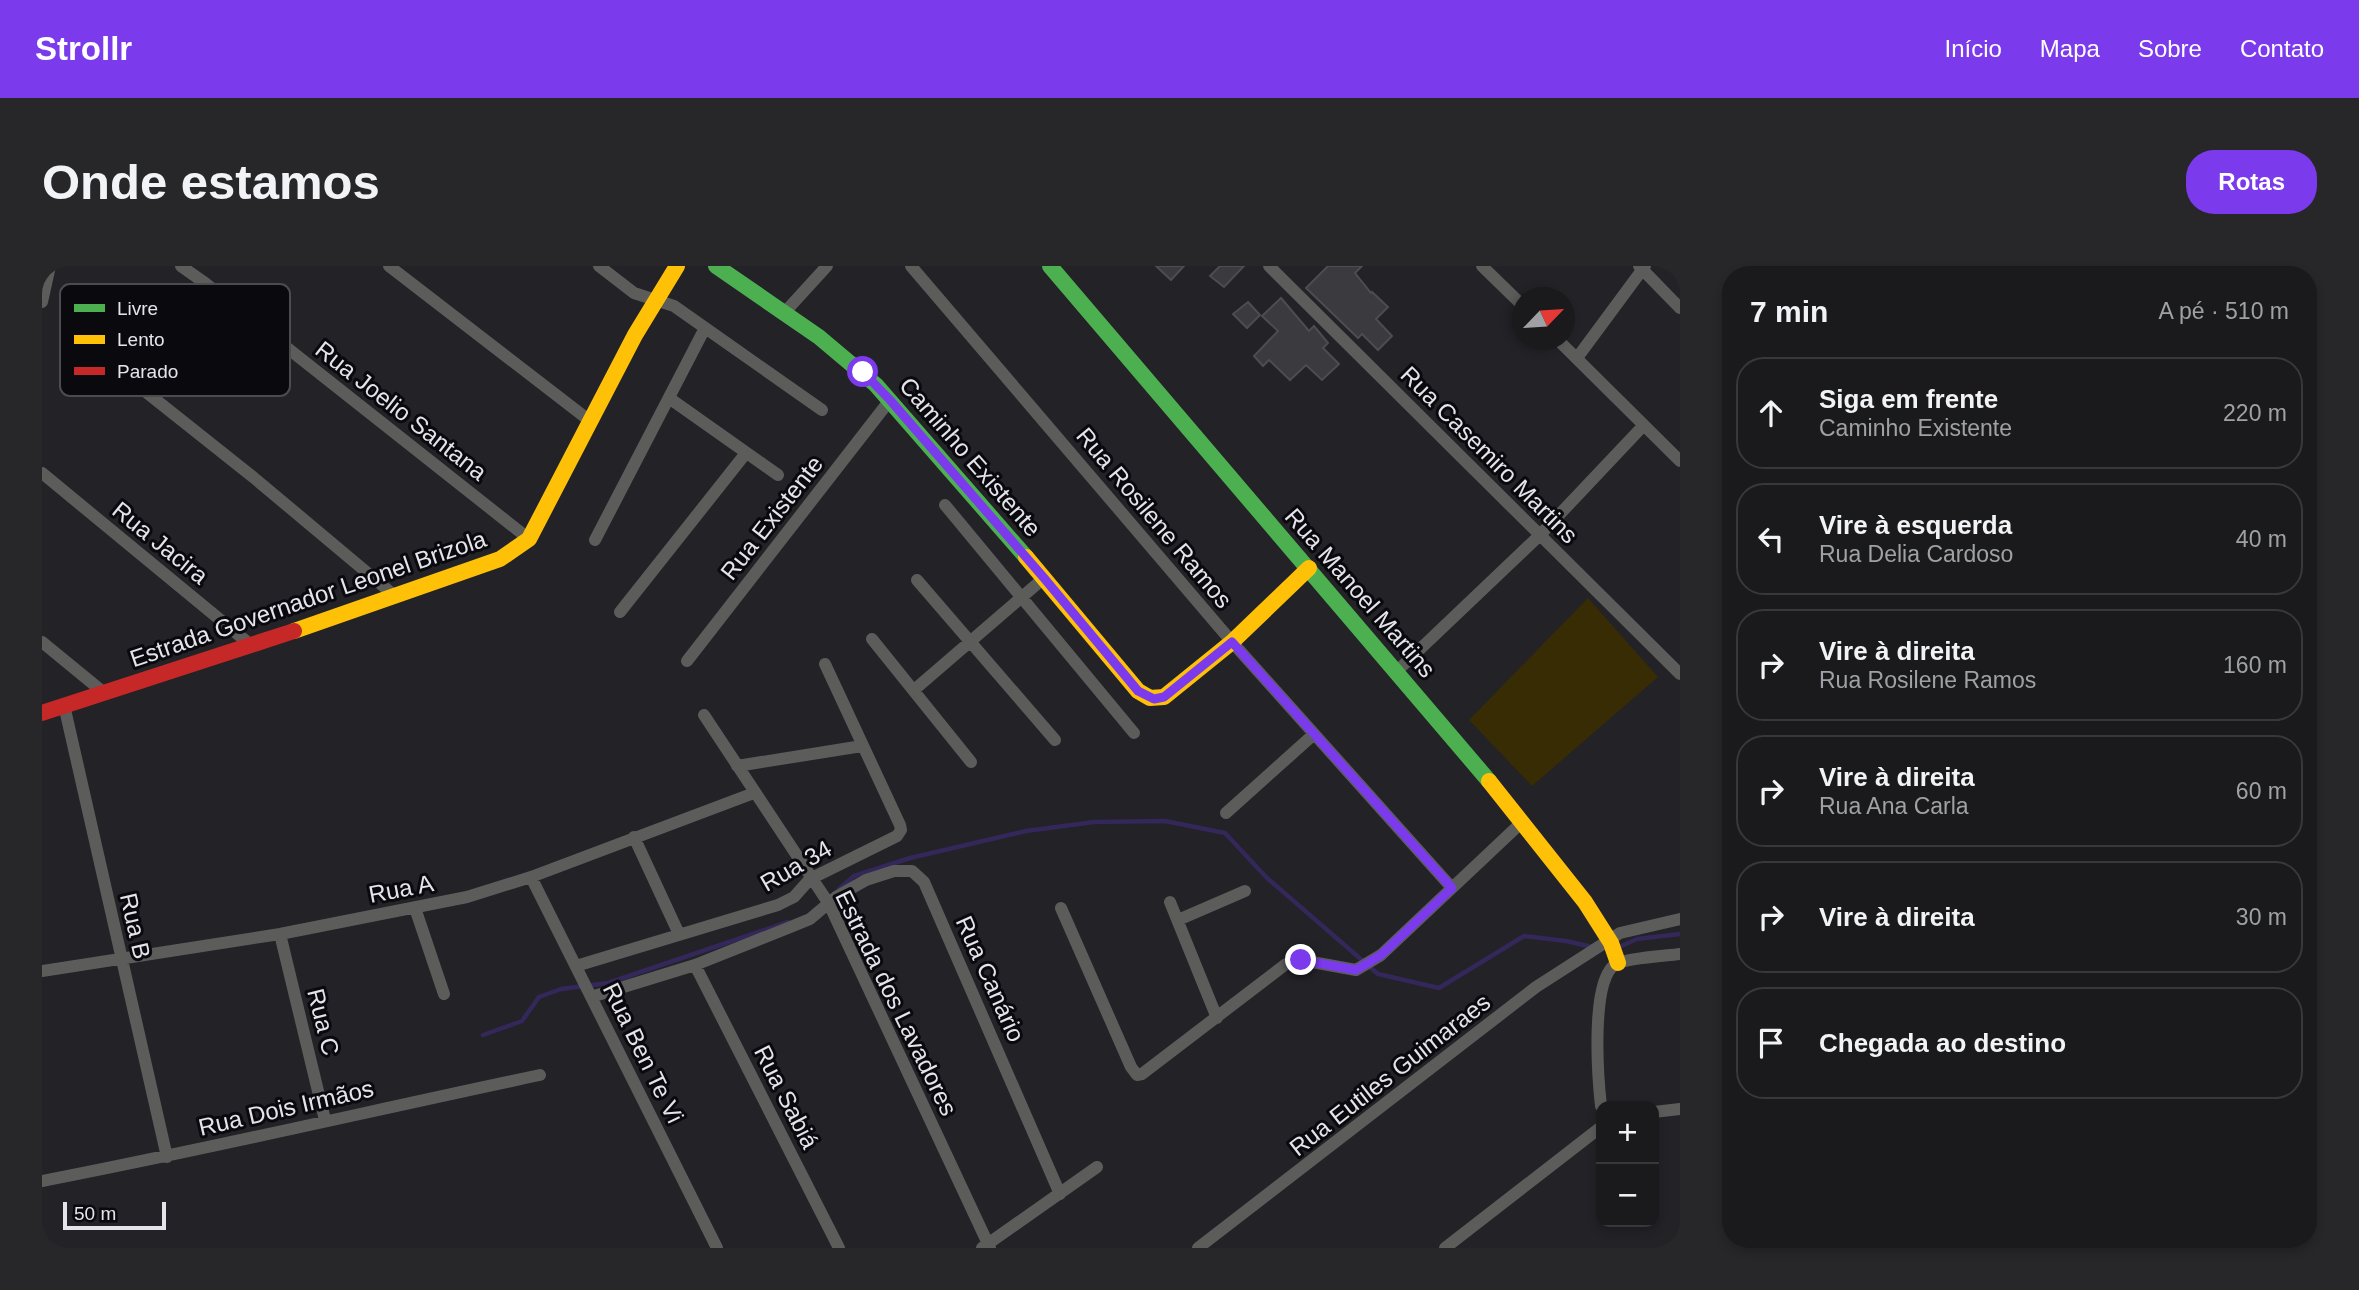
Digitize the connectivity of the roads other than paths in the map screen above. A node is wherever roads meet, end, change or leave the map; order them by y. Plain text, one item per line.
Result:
1 (50, 266) edge
2 (180, 266) edge
3 (389, 266) edge
4 (599, 266) edge
5 (677, 266) edge
6 (716, 266) edge
7 (827, 266) edge
8 (911, 266) edge
9 (1269, 266) edge
10 (1482, 266) edge
11 (1643, 267) edge
12 (1058, 269) edge
13 (206, 284) edge
14 (1512, 295) edge
15 (657, 299) junction
16 (42, 302) edge
17 (1680, 308) edge
18 (785, 312) junction
19 (705, 328) junction
20 (290, 350) edge
21 (1569, 350) edge
22 (1577, 358) junction
23 (151, 396) edge
24 (669, 398) junction
25 (890, 400) junction
26 (822, 410) dead end
27 (590, 421) junction
28 (1643, 426) junction
29 (746, 453) junction
30 (1680, 461) edge
31 (42, 473) edge
32 (778, 475) dead end
33 (945, 505) dead end
34 (1540, 536) junction
35 (529, 539) junction
36 (594, 540) dead end
37 (1309, 568) junction
38 (1044, 578) junction
39 (917, 580) dead end
40 (396, 596) junction
41 (1021, 598) junction
42 (620, 612) dead end
43 (872, 639) dead end
44 (42, 642) edge
45 (970, 642) junction
46 (1232, 642) junction
47 (252, 646) junction
48 (687, 661) dead end
49 (825, 664) dead end
50 (1397, 671) junction
51 (1680, 674) edge
52 (914, 690) junction
53 (103, 692) junction
54 (64, 705) junction
55 (42, 712) edge
56 (704, 715) dead end
57 (1134, 733) dead end
58 (1314, 735) junction
59 (1055, 740) dead end
60 (862, 746) junction
61 (971, 762) dead end
62 (737, 766) junction
63 (754, 793) junction
64 (1226, 813) dead end
65 (1523, 821) junction
66 (634, 837) junction
67 (531, 877) junction
68 (813, 883) junction
69 (1452, 888) junction
70 (1245, 891) dead end
71 (1170, 902) dead end
72 (827, 903) junction
73 (415, 908) junction
74 (1061, 908) dead end
75 (1680, 919) edge
76 (1178, 920) junction
77 (280, 934) junction
78 (679, 934) junction
79 (1611, 950) junction
80 (1680, 954) edge
81 (121, 958) junction
82 (695, 965) junction
83 (578, 970) junction
84 (42, 971) edge
85 (443, 994) dead end
86 (589, 994) junction
87 (1217, 1018) junction
88 (540, 1075) dead end
89 (1600, 1101) edge
90 (1680, 1109) edge
91 (1659, 1111) edge
92 (325, 1120) junction
93 (1596, 1131) edge
94 (167, 1157) junction
95 (1097, 1167) dead end
96 (42, 1181) edge
97 (1060, 1194) junction
98 (986, 1246) edge
99 (717, 1248) edge
100 (839, 1248) edge
101 (1199, 1248) edge
102 (1445, 1248) edge

1 - 16 street
2 - 13 street, Rua Joelio Santana
3 - 27 street
4 - 15 street
5 - 15 street, Estrada Governador Leonel Brizola
6 - 18 street, Caminho Existente
7 - 18 street
8 - 46 street, Rua Rosilene Ramos
9 - 34 street, Rua Casemiro Martins
10 - 14 street
11 - 17 street
11 - 22 street
12 - 37 street, Rua Manoel Martins
15 - 19 street
15 - 27 street, Estrada Governador Leonel Brizola
18 - 25 street, Caminho Existente
19 - 24 street
19 - 26 street
20 - 35 street, Rua Joelio Santana
21 - 22 street
22 - 28 street
23 - 40 street
24 - 29 street
24 - 36 street
25 - 38 street, Caminho Existente
25 - 48 street, Rua Existente
27 - 35 street, Estrada Governador Leonel Brizola
28 - 30 street
28 - 34 street
29 - 32 street
29 - 42 street
31 - 47 street, Rua Jacira
33 - 41 street
34 - 50 street
34 - 51 street, Rua Casemiro Martins
35 - 40 street, Estrada Governador Leonel Brizola
37 - 46 street
37 - 50 street, Rua Manoel Martins
38 - 41 street
38 - 46 street, Caminho Existente
39 - 45 street
40 - 47 street, Estrada Governador Leonel Brizola
41 - 45 street
41 - 57 street
43 - 52 street
44 - 53 street
45 - 52 street
45 - 59 street
46 - 58 street, Rua Rosilene Ramos
47 - 53 street, Estrada Governador Leonel Brizola
49 - 60 street, Rua 34
50 - 65 street, Rua Manoel Martins
52 - 61 street
53 - 54 street, Estrada Governador Leonel Brizola
54 - 55 street, Estrada Governador Leonel Brizola
54 - 81 street, Rua B
56 - 62 street, Estrada dos Lavadores
58 - 64 street
58 - 69 street, Rua Rosilene Ramos
60 - 62 street
60 - 68 street, Rua 34
62 - 63 street, Estrada dos Lavadores
63 - 66 street, Rua A
63 - 68 street, Estrada dos Lavadores
65 - 69 street
65 - 79 street, Rua Manoel Martins
66 - 67 street, Rua A
66 - 78 street
67 - 73 street, Rua A
67 - 83 street, Rua Ben Te Vi
68 - 72 street, Estrada dos Lavadores
68 - 78 street, Rua 34
69 - 87 street
70 - 76 street
71 - 76 street
72 - 82 street, Rua Canário
72 - 97 street, Rua Canário
72 - 98 street, Estrada dos Lavadores
73 - 77 street, Rua A
73 - 85 street
74 - 87 street
75 - 79 street
76 - 87 street
77 - 81 street, Rua A
77 - 92 street, Rua C
78 - 83 street, Rua 34
79 - 80 street, Rua Eutiles Guimaraes
79 - 89 street
79 - 101 street, Rua Eutiles Guimaraes
81 - 84 street, Rua A
81 - 94 street, Rua B
82 - 86 street
82 - 100 street, Rua Sabiá
83 - 86 street, Rua Ben Te Vi
86 - 99 street, Rua Ben Te Vi
88 - 92 street, Rua Dois Irmãos
90 - 91 street
92 - 94 street, Rua Dois Irmãos
93 - 102 street
94 - 96 street, Rua Dois Irmãos
95 - 97 street
97 - 98 street

